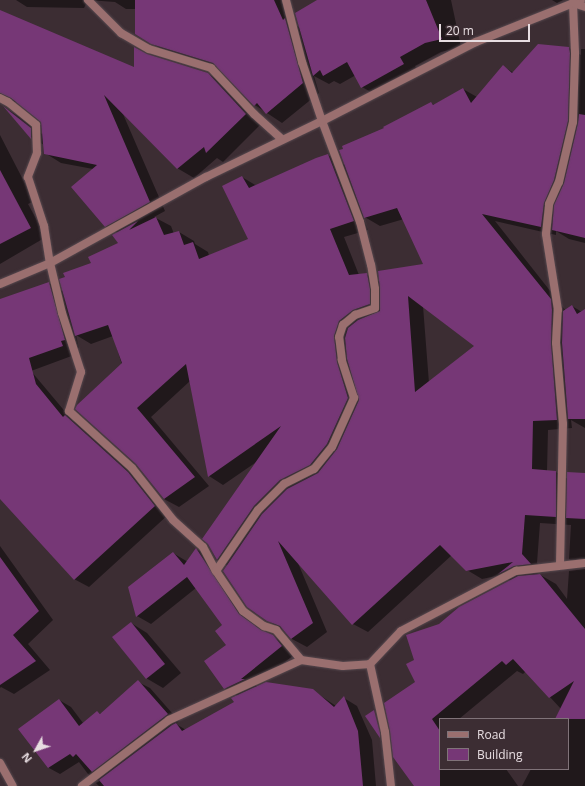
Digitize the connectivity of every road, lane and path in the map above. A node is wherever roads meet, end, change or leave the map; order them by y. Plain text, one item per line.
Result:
1 (88, 0) edge
2 (286, 0) edge
3 (577, 1) edge
4 (585, 7) edge
5 (0, 98) edge
6 (322, 121) junction
7 (282, 140) junction
8 (50, 263) junction
9 (0, 284) edge
10 (585, 563) edge
11 (560, 565) junction
12 (216, 571) junction
13 (301, 660) junction
14 (370, 664) junction
15 (0, 763) edge
16 (13, 786) edge
17 (82, 786) edge
18 (391, 786) edge

1 - 7 street
2 - 6 street
3 - 4 street
3 - 6 street
3 - 11 street
5 - 8 street
6 - 7 street
6 - 12 street
7 - 8 street
8 - 9 street
8 - 12 street
10 - 11 street
11 - 14 street
12 - 13 street
13 - 14 street
13 - 17 street
14 - 18 street
15 - 16 street

